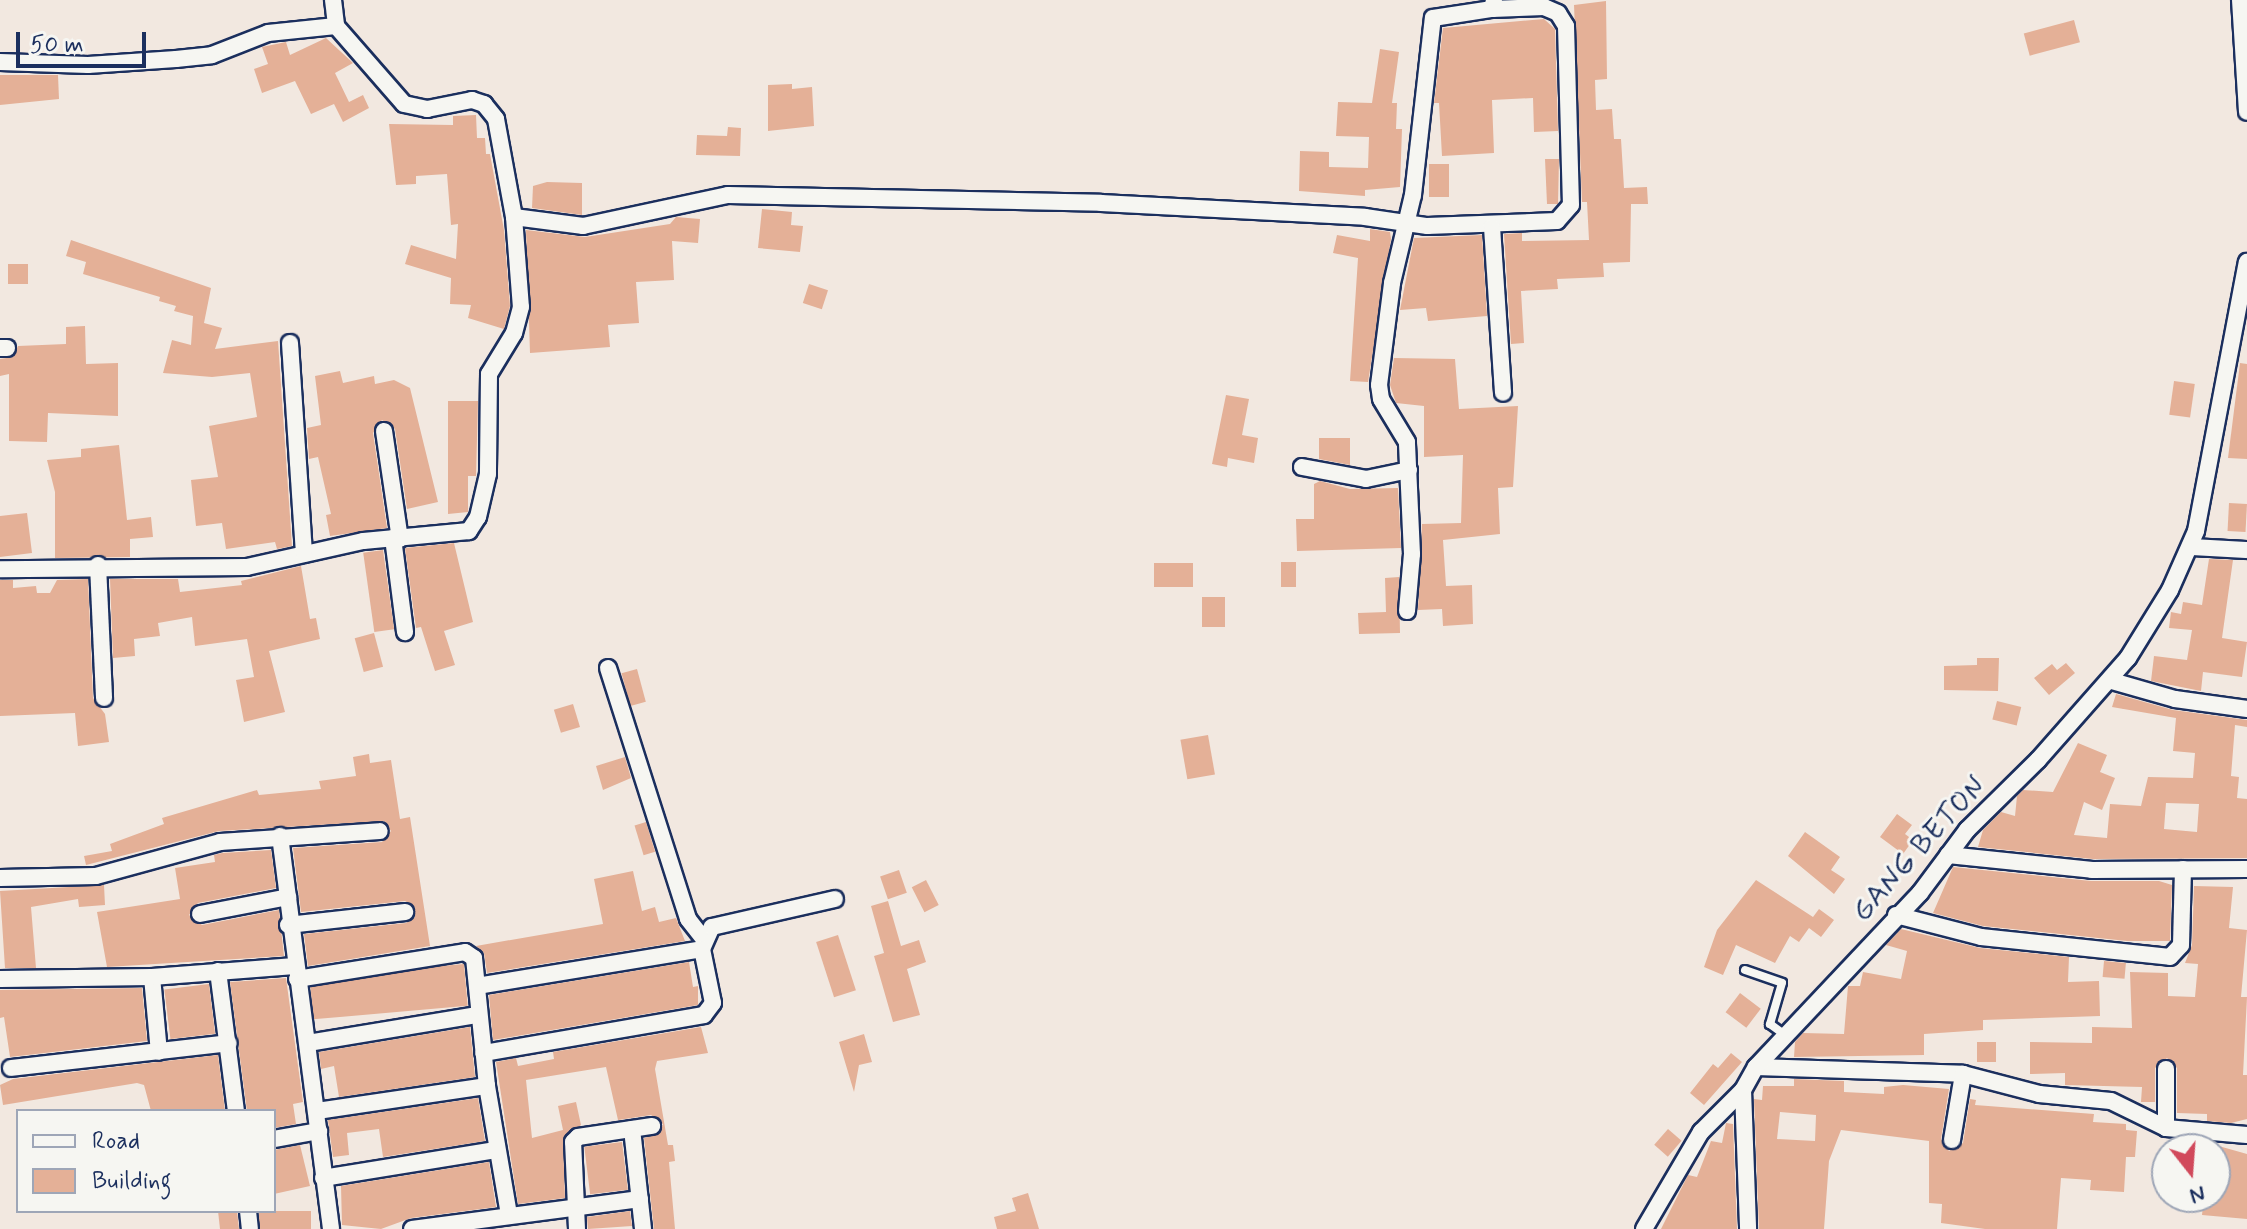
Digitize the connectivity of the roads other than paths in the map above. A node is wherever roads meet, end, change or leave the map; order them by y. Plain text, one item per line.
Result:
1 (333, 0) edge
2 (2240, 0) edge
3 (1493, 5) edge
4 (2244, 18) edge
5 (336, 26) junction
6 (0, 62) edge
7 (2247, 112) edge
8 (514, 217) junction
9 (1402, 223) junction
10 (1492, 227) junction
11 (2247, 262) edge
12 (290, 343) dead end
13 (1503, 393) dead end
14 (384, 431) dead end
15 (1302, 467) dead end
16 (1409, 470) junction
17 (397, 539) junction
18 (2191, 547) junction
19 (2247, 550) edge
20 (304, 554) junction
21 (98, 565) junction
22 (0, 569) edge
23 (1407, 611) dead end
24 (405, 632) dead end
25 (608, 668) dead end
26 (2112, 681) junction
27 (104, 698) dead end
28 (2247, 709) edge
29 (380, 831) dead end
30 (280, 836) junction
31 (1948, 855) junction
32 (2183, 869) junction
33 (2247, 869) edge
34 (0, 878) edge
35 (288, 897) junction
36 (835, 899) dead end
37 (405, 912) dead end
38 (200, 914) dead end
39 (1896, 915) junction
40 (288, 925) junction
41 (702, 944) junction
42 (1745, 970) dead end
43 (218, 971) junction
44 (296, 973) junction
45 (152, 977) junction
46 (0, 979) edge
47 (477, 986) junction
48 (478, 1015) junction
49 (1783, 1033) junction
50 (229, 1043) junction
51 (308, 1043) junction
52 (159, 1052) junction
53 (483, 1053) junction
54 (1756, 1067) junction
55 (11, 1068) dead end
56 (2166, 1069) dead end
57 (1963, 1074) junction
58 (487, 1086) junction
59 (1743, 1090) junction
60 (236, 1109) edge
61 (317, 1111) junction
62 (652, 1126) dead end
63 (2166, 1128) junction
64 (632, 1129) junction
65 (319, 1131) junction
66 (2247, 1135) edge
67 (276, 1139) edge
68 (1952, 1140) dead end
69 (496, 1150) junction
70 (323, 1178) junction
71 (640, 1199) junction
72 (575, 1207) junction
73 (509, 1215) junction
74 (331, 1229) edge
75 (412, 1229) edge
76 (577, 1229) edge
77 (643, 1229) edge
78 (1644, 1229) edge
79 (1748, 1229) edge

1 - 5 street
2 - 4 street
3 - 9 street
3 - 10 street
4 - 7 street
5 - 6 street
5 - 8 street
8 - 9 street
8 - 17 street
9 - 10 street
9 - 16 street
10 - 13 street
11 - 18 street, GANG BETON
12 - 20 street
14 - 17 street
15 - 16 street
16 - 23 street
17 - 20 street
17 - 24 street
18 - 19 street
18 - 26 street, GANG BETON
20 - 21 street
21 - 22 street
21 - 27 street
25 - 41 street
26 - 28 street
26 - 31 street, GANG BETON
29 - 30 street
30 - 34 street
30 - 35 street
31 - 32 street
31 - 39 street, GANG BETON
32 - 33 street
32 - 39 street
35 - 38 street
35 - 40 street
36 - 41 street
37 - 40 street
39 - 49 street, GANG BETON
40 - 44 street
41 - 47 street
41 - 53 street
42 - 49 lane
43 - 44 street
43 - 45 street
43 - 50 street
44 - 47 street
44 - 51 street
45 - 46 street
45 - 52 street
47 - 48 street
48 - 51 street
48 - 53 street
49 - 54 street, GANG BETON
50 - 52 street
50 - 60 street
51 - 61 street
52 - 55 street
53 - 58 street
54 - 57 street
54 - 59 street, GANG BETON
56 - 63 street
57 - 63 street
57 - 68 street
58 - 61 street
58 - 69 street
59 - 78 street, GANG BETON
59 - 79 street
61 - 65 street
62 - 64 street
63 - 66 street
64 - 71 street
64 - 72 street
65 - 67 street
65 - 70 street
69 - 70 street
69 - 73 street
70 - 74 street
71 - 72 street
71 - 77 street
72 - 73 street
72 - 76 street
73 - 75 street

